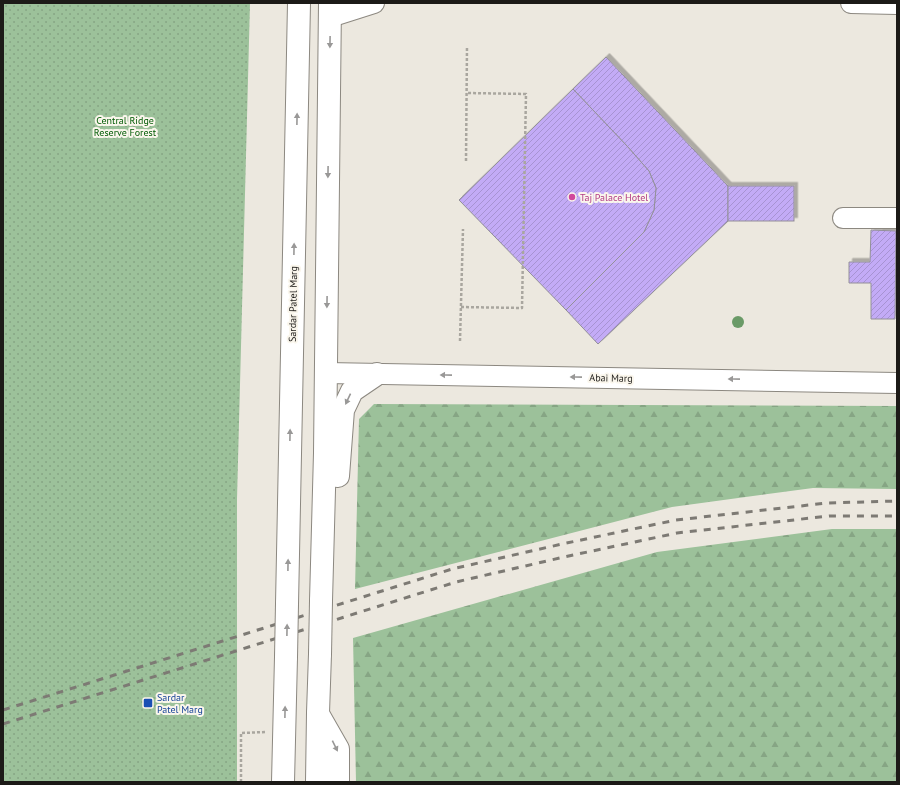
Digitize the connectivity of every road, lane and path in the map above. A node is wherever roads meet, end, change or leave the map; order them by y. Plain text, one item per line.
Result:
1 (299, 3) edge
2 (374, 3) edge
3 (852, 3) edge
4 (897, 4) edge
5 (330, 10) edge
6 (467, 46) dead end
7 (466, 93) junction
8 (466, 161) dead end
9 (843, 218) dead end
10 (897, 218) edge
11 (463, 229) dead end
12 (461, 307) junction
13 (460, 341) dead end
14 (326, 373) junction
15 (377, 374) junction
16 (897, 383) edge
17 (321, 594) junction
18 (318, 713) junction
19 (284, 741) junction
20 (241, 782) edge
21 (283, 782) edge
22 (317, 782) edge
23 (338, 782) edge

19 -> 1 main road, Sardar Patel Marg, bridge
2 - 5 street
3 - 4 street
5 -> 14 main road
6 - 7 path
7 - 8 path
7 - 12 path
9 - 10 street
11 - 12 path
12 - 13 path
14 - 15 street, Abai Marg
14 - 17 main road
16 -> 15 street, Abai Marg
15 -> 17 main road
17 - 18 main road, bridge
18 - 22 main road
18 -> 23 main road
19 - 20 path
19 - 21 main road, Sardar Patel Marg

